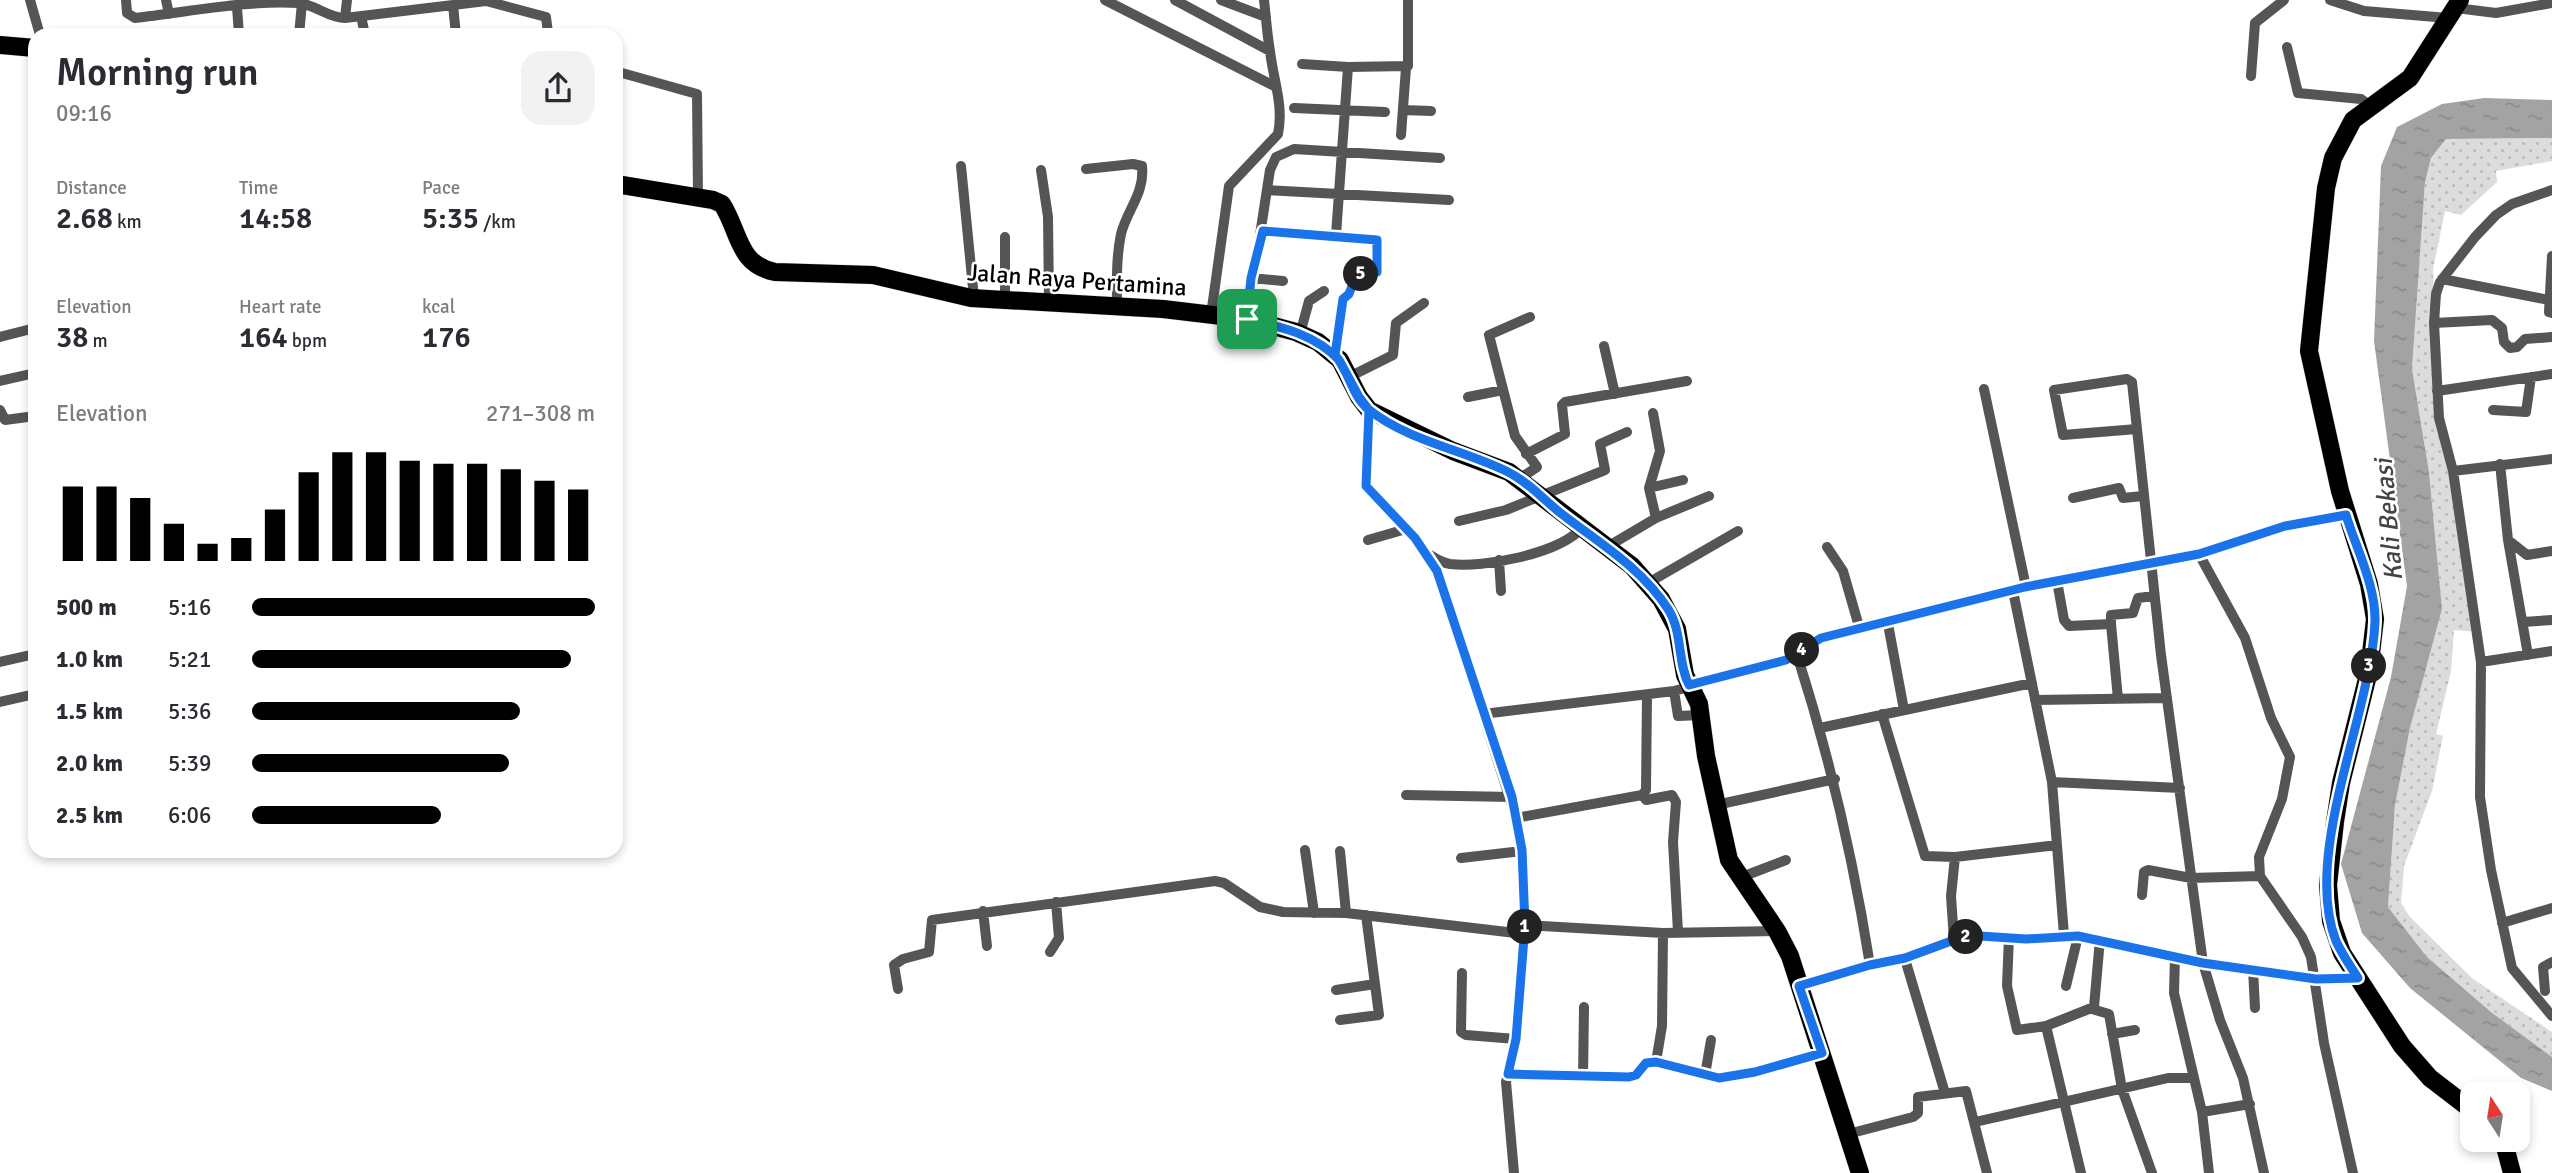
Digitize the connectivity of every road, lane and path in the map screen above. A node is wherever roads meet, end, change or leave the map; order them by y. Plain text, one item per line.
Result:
1 (30, 0) edge
2 (126, 0) edge
3 (166, 0) edge
4 (347, 0) edge
5 (1105, 0) edge
6 (1175, 0) edge
7 (1264, 0) edge
8 (1408, 0) edge
9 (2284, 0) edge
10 (2330, 0) edge
11 (1223, 1) edge
12 (309, 3) edge
13 (2552, 3) edge
14 (240, 4) edge
15 (453, 5) junction
16 (2455, 9) edge
17 (169, 14) junction
18 (362, 16) junction
19 (1266, 17) junction
20 (345, 18) junction
21 (1212, 20) junction
22 (38, 28) edge
23 (239, 28) edge
24 (301, 28) edge
25 (364, 28) edge
26 (455, 28) edge
27 (547, 28) edge
28 (0, 44) edge
29 (28, 47) edge
30 (2287, 47) dead end
31 (1270, 51) junction
32 (1302, 64) dead end
33 (1348, 67) junction
34 (1406, 68) junction
35 (623, 73) edge
36 (2251, 76) dead end
37 (1276, 88) junction
38 (1294, 108) dead end
39 (2373, 108) junction
40 (1345, 110) junction
41 (1403, 110) junction
42 (1431, 111) dead end
43 (1385, 112) dead end
44 (1401, 135) dead end
45 (1341, 152) junction
46 (1440, 158) dead end
47 (961, 166) dead end
48 (1086, 169) dead end
49 (1041, 170) dead end
50 (623, 185) edge
51 (1267, 190) junction
52 (2552, 190) edge
53 (1338, 194) junction
54 (698, 197) junction
55 (1449, 200) dead end
56 (1263, 231) junction
57 (1336, 235) junction
58 (1005, 237) dead end
59 (2552, 256) edge
60 (1251, 278) junction
61 (2442, 279) junction
62 (1283, 281) dead end
63 (1324, 291) dead end
64 (974, 298) junction
65 (1004, 299) junction
66 (2549, 300) junction
67 (1049, 301) junction
68 (1424, 303) dead end
69 (1117, 306) junction
70 (2552, 313) edge
71 (1211, 315) junction
72 (1530, 317) dead end
73 (1247, 319) junction
74 (2434, 323) junction
75 (28, 330) edge
76 (1300, 334) junction
77 (0, 337) edge
78 (2552, 337) edge
79 (1604, 346) dead end
80 (1335, 355) junction
81 (2552, 374) edge
82 (28, 375) edge
83 (1349, 377) junction
84 (2530, 377) junction
85 (0, 381) edge
86 (1687, 381) dead end
87 (1984, 389) dead end
88 (1503, 390) junction
89 (2437, 391) junction
90 (1615, 394) junction
91 (1468, 397) dead end
92 (0, 410) edge
93 (1369, 410) junction
94 (2493, 410) dead end
95 (1653, 413) dead end
96 (28, 417) edge
97 (2137, 429) junction
98 (1627, 432) dead end
99 (1526, 454) junction
100 (2552, 459) edge
101 (2500, 464) junction
102 (2453, 471) junction
103 (1519, 479) junction
104 (1683, 480) dead end
105 (1649, 488) junction
106 (1543, 495) junction
107 (1709, 496) dead end
108 (2143, 496) junction
109 (2073, 498) dead end
110 (2346, 515) junction
111 (1656, 518) junction
112 (1459, 521) dead end
113 (1581, 528) junction
114 (1406, 529) junction
115 (1738, 531) dead end
116 (1368, 540) dead end
117 (2508, 540) junction
118 (1607, 547) junction
119 (1827, 547) dead end
120 (2552, 551) edge
121 (2204, 553) junction
122 (1429, 555) junction
123 (1499, 560) junction
124 (2151, 562) junction
125 (2057, 581) junction
126 (1648, 583) junction
127 (2025, 587) junction
128 (1502, 591) dead end
129 (2013, 591) junction
130 (2154, 596) junction
131 (2552, 620) edge
132 (2523, 622) junction
133 (1888, 624) junction
134 (2111, 624) junction
135 (1860, 630) junction
136 (2552, 651) edge
137 (1797, 655) junction
138 (2528, 655) junction
139 (28, 656) edge
140 (0, 662) edge
141 (2481, 662) junction
142 (2032, 683) junction
143 (1682, 688) junction
144 (28, 696) edge
145 (1647, 696) junction
146 (2167, 698) junction
147 (2118, 699) junction
148 (2035, 700) junction
149 (0, 702) edge
150 (1903, 710) junction
151 (1483, 714) junction
152 (1882, 715) junction
153 (1821, 729) junction
154 (1835, 779) junction
155 (2052, 782) junction
156 (2180, 788) junction
157 (1406, 794) dead end
158 (1642, 795) junction
159 (1512, 797) junction
160 (1716, 805) junction
161 (1516, 818) junction
162 (2057, 845) junction
163 (1305, 850) dead end
164 (1522, 850) junction
165 (1340, 851) dead end
166 (1955, 857) junction
167 (1461, 858) dead end
168 (1786, 860) dead end
169 (2260, 876) junction
170 (1740, 878) junction
171 (2191, 878) junction
172 (2142, 895) dead end
173 (1056, 902) junction
174 (2552, 908) edge
175 (983, 911) junction
176 (1346, 912) junction
177 (1314, 913) junction
178 (1366, 915) junction
179 (2502, 923) junction
180 (1525, 929) junction
181 (1777, 931) junction
182 (1678, 932) junction
183 (1663, 933) junction
184 (2064, 935) junction
185 (2009, 936) junction
186 (2078, 936) junction
187 (2099, 939) junction
188 (1954, 940) junction
189 (987, 946) dead end
190 (1050, 952) dead end
191 (2175, 956) junction
192 (1905, 958) junction
193 (2552, 962) edge
194 (2203, 963) junction
195 (1870, 965) junction
196 (2253, 969) junction
197 (1462, 974) dead end
198 (2358, 978) junction
199 (2321, 979) junction
200 (1375, 984) junction
201 (1799, 986) junction
202 (2066, 986) dead end
203 (898, 989) dead end
204 (1336, 990) dead end
205 (2548, 990) edge
206 (2540, 1003) junction
207 (1584, 1007) dead end
208 (2255, 1008) dead end
209 (2092, 1009) junction
210 (2552, 1016) edge
211 (1340, 1020) dead end
212 (2046, 1026) junction
213 (2135, 1030) dead end
214 (2112, 1034) junction
215 (1516, 1039) junction
216 (1711, 1040) dead end
217 (1822, 1053) junction
218 (1656, 1062) junction
219 (1508, 1074) junction
220 (1705, 1075) junction
221 (1583, 1078) junction
222 (2194, 1078) junction
223 (2122, 1089) junction
224 (1945, 1093) junction
225 (2064, 1100) junction
226 (2460, 1102) edge
227 (2250, 1104) junction
228 (2202, 1112) junction
229 (1975, 1122) junction
230 (1848, 1134) junction
231 (2506, 1152) edge
232 (1514, 1173) edge
233 (1860, 1173) edge
234 (1987, 1173) edge
235 (2081, 1173) edge
236 (2152, 1173) edge
237 (2209, 1173) edge
238 (2264, 1173) edge
239 (2353, 1173) edge
240 (2512, 1173) edge

1 - 22 street
2 - 17 street
3 - 17 street
4 - 20 street
5 - 37 street
6 - 21 street
7 - 19 street
8 - 34 street
9 - 36 street
10 - 16 street
11 - 19 street
11 - 21 street
12 - 14 street
12 - 20 street
12 - 24 street
13 - 16 street
14 - 17 street
14 - 23 street
15 - 18 street
15 - 26 street
15 - 27 street
16 - 39 main road
18 - 20 street
18 - 25 street
19 - 31 street
21 - 31 street
28 - 29 main road
30 - 39 street
31 - 37 street
32 - 33 street
33 - 34 street
33 - 40 street
34 - 41 street
35 - 54 street
37 - 71 street
38 - 40 street
39 - 110 main road
40 - 43 street
40 - 45 street
41 - 42 street
41 - 44 street
45 - 46 street
45 - 51 street
45 - 53 street
47 - 64 street
48 - 69 street
49 - 67 street
50 - 54 main road, Jalan Raya Pertamina
51 - 53 street
51 - 56 street
52 - 61 street
53 - 55 street
53 - 57 street
54 - 64 main road, Jalan Raya Pertamina
56 - 57 street
56 - 60 street
57 - 80 street
58 - 65 street
59 - 66 street
60 - 62 street
60 - 73 street
61 - 66 street
61 - 74 street
63 - 76 street
64 - 65 main road, Jalan Raya Pertamina
65 - 67 main road, Jalan Raya Pertamina
66 - 70 street
67 - 69 main road, Jalan Raya Pertamina
68 - 83 street
69 - 71 main road, Jalan Raya Pertamina
71 - 73 main road, Jalan Raya Pertamina
72 - 88 street
73 - 76 main road, Jalan Raya Pertamina
74 - 78 street
74 - 89 street
75 - 77 street
76 - 80 main road, Jalan Raya Pertamina
79 - 90 street
80 - 83 main road, Jalan Raya Pertamina
81 - 84 street
82 - 85 street
83 - 93 main road, Jalan Raya Pertamina
84 - 89 street
84 - 94 street
86 - 90 street
87 - 127 street
88 - 91 street
88 - 99 street
89 - 102 street
90 - 99 street
92 - 96 street
93 - 103 main road
93 - 114 street
95 - 105 street
97 - 97 street
97 - 108 street
98 - 106 street
99 - 103 street
100 - 101 street
101 - 102 street
101 - 117 street
102 - 141 street
103 - 106 main road
104 - 105 street
105 - 111 street
106 - 112 street
106 - 113 main road
107 - 111 street
108 - 109 street
108 - 124 street
110 - 121 street
110 - 198 main road
111 - 118 street
113 - 118 main road
113 - 123 street
114 - 116 street
114 - 122 street
115 - 126 street
117 - 120 street
117 - 132 street
118 - 126 main road
119 - 135 street
121 - 124 street
121 - 169 street
122 - 123 street
122 - 151 street
123 - 128 street
124 - 125 street
124 - 130 street
125 - 127 street
125 - 134 street
126 - 143 main road
127 - 129 street
129 - 133 street
129 - 142 street
130 - 134 street
130 - 146 street
131 - 132 street
132 - 138 street
133 - 135 street
133 - 150 street
134 - 147 street
135 - 137 street
136 - 138 street
137 - 143 street
137 - 153 street
138 - 141 street
139 - 140 street
141 - 179 street
142 - 148 street
142 - 150 street
143 - 145 street
143 - 160 main road
144 - 149 street
145 - 151 street
145 - 158 street
146 - 147 street
146 - 156 street
147 - 148 street
148 - 155 street
150 - 152 street
151 - 159 street
152 - 153 street
152 - 166 street
153 - 154 street
154 - 160 street
154 - 195 street
155 - 156 street
155 - 162 street
156 - 171 street
157 - 159 street
158 - 161 street
158 - 182 street
159 - 161 street
160 - 170 main road
161 - 164 street
162 - 166 street
162 - 184 street
163 - 177 street
164 - 167 street
164 - 180 street
165 - 176 street
166 - 188 street
168 - 170 street
169 - 171 street
169 - 199 street
170 - 181 main road
171 - 172 street
171 - 194 street
173 - 175 street
173 - 177 street
173 - 190 street
174 - 179 street
175 - 189 street
175 - 203 street
176 - 177 street
176 - 178 street
178 - 180 street
178 - 200 street
179 - 206 street
180 - 183 street
180 - 215 street
181 - 182 street
181 - 201 main road
182 - 183 street
183 - 218 street
184 - 185 street
184 - 186 street
185 - 188 street
185 - 212 street
186 - 187 street
186 - 202 street
187 - 191 street
187 - 209 street
188 - 192 street
191 - 194 street
191 - 222 street
192 - 195 street
192 - 224 street
193 - 205 street
194 - 196 street
194 - 227 street
195 - 201 street
196 - 199 street
196 - 208 street
197 - 215 street
198 - 199 street
198 - 226 main road
199 - 239 street
200 - 204 street
200 - 211 street
201 - 217 main road
205 - 206 street
206 - 210 street
207 - 221 street
209 - 212 street
209 - 214 street
212 - 225 street
213 - 214 street
214 - 223 street
215 - 219 street
216 - 220 street
217 - 220 street
217 - 230 main road
218 - 220 street
218 - 221 street
219 - 221 street
219 - 232 street
222 - 223 street
222 - 228 street
223 - 225 street
223 - 236 street
224 - 229 street
224 - 230 street
225 - 229 street
225 - 235 street
227 - 228 street
227 - 238 street
228 - 237 street
229 - 234 street
230 - 233 main road
231 - 240 main road

